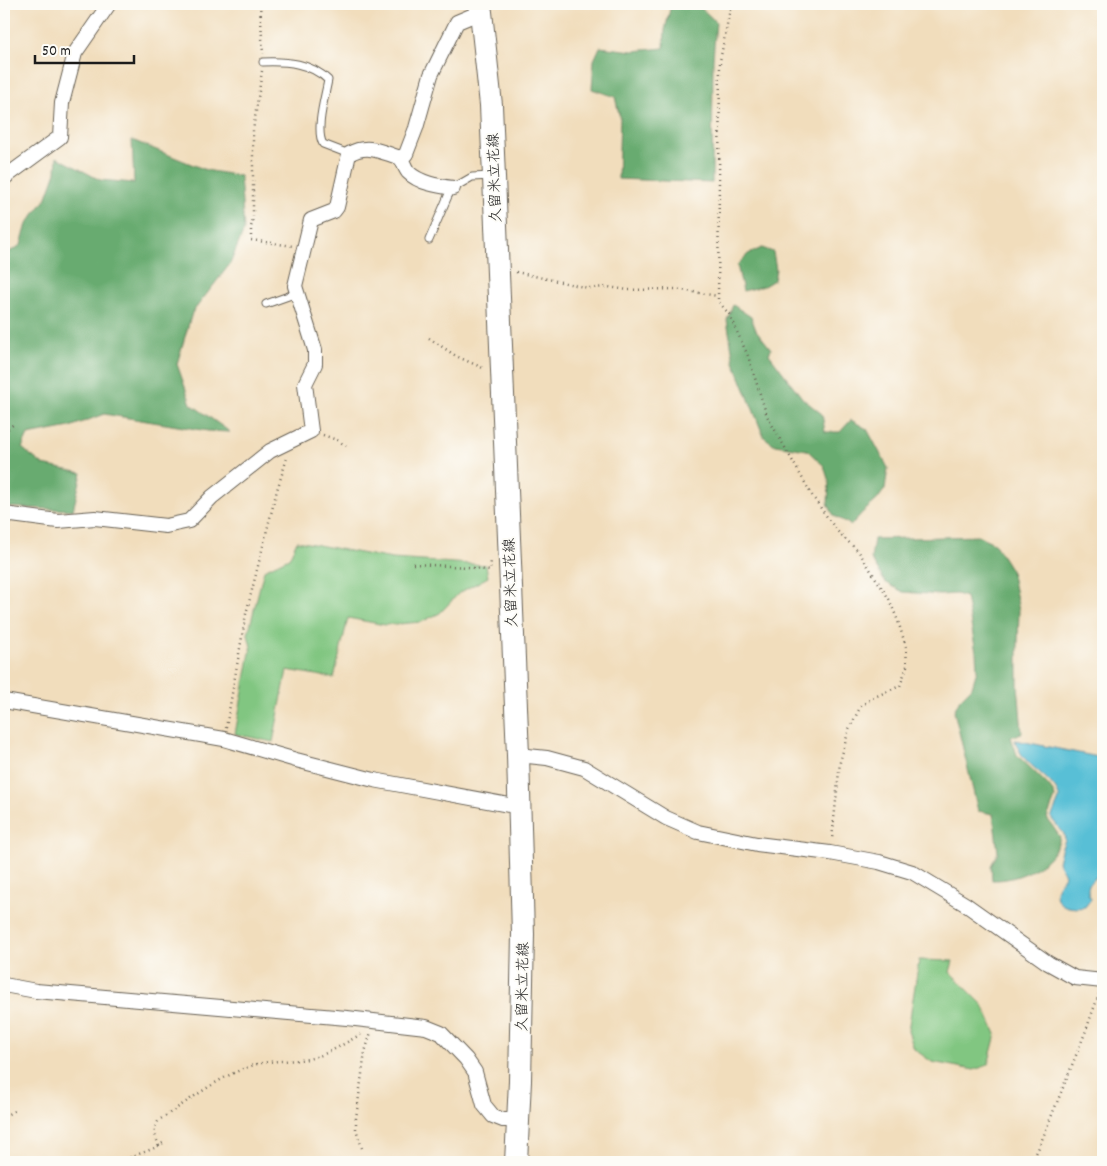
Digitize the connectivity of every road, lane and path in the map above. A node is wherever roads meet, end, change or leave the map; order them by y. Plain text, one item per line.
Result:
1 (109, 4) edge
2 (260, 4) edge
3 (731, 4) edge
4 (480, 8) edge
5 (263, 62) junction
6 (349, 154) junction
7 (401, 158) junction
8 (494, 176) junction
9 (4, 178) edge
10 (453, 188) junction
11 (429, 240) dead end
12 (304, 248) junction
13 (497, 268) junction
14 (297, 293) junction
15 (718, 296) junction
16 (266, 304) dead end
17 (429, 338) dead end
18 (489, 371) dead end
19 (15, 423) dead end
20 (310, 431) junction
21 (4, 432) edge
22 (293, 440) junction
23 (348, 447) dead end
24 (4, 514) edge
25 (492, 555) dead end
26 (413, 564) dead end
27 (4, 701) edge
28 (224, 739) junction
29 (518, 755) junction
30 (520, 808) junction
31 (830, 853) junction
32 (4, 985) edge
33 (1102, 986) edge
34 (14, 1111) dead end
35 (4, 1116) edge
36 (518, 1120) junction
37 (163, 1143) dead end
38 (158, 1146) junction
39 (362, 1148) dead end
40 (121, 1162) edge
41 (516, 1162) edge
42 (1032, 1162) edge

1 - 9 street
2 - 5 path
3 - 15 path
4 - 7 street
4 - 8 main road, 久留米立花線
5 - 6 lane
5 - 12 path
6 - 7 street
6 - 12 street
7 - 10 street
8 - 10 lane
8 - 13 main road, 久留米立花線
10 - 11 lane
12 - 14 street
13 - 15 path
13 - 29 main road, 久留米立花線
14 - 16 lane
14 - 20 street
15 - 31 path
17 - 18 path
19 - 21 path
20 - 22 street
20 - 23 path
22 - 24 street
22 - 28 path
25 - 26 path
27 - 28 street
28 - 30 street
29 - 30 main road, 久留米立花線
29 - 31 street
30 - 36 main road, 久留米立花線
31 - 33 street
32 - 36 street
33 - 42 path
34 - 35 path
36 - 41 main road, 久留米立花線
37 - 38 path
38 - 39 path
38 - 40 path

